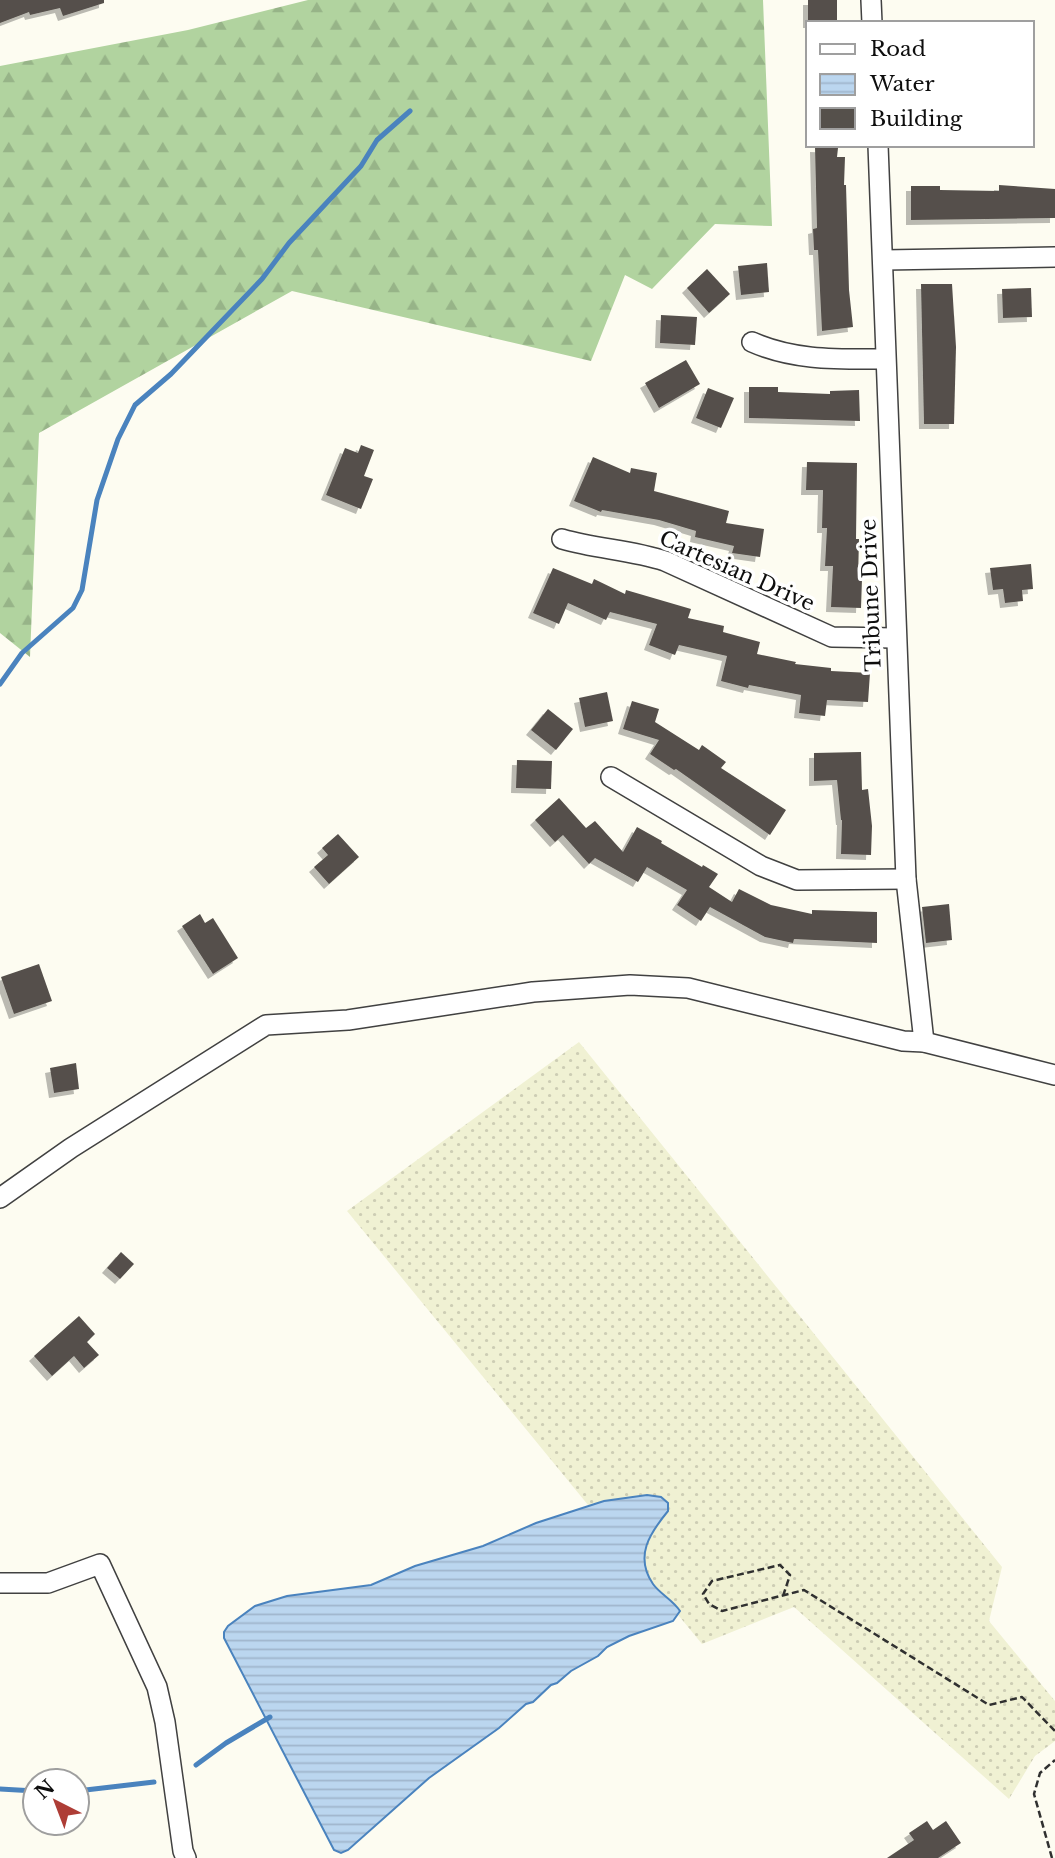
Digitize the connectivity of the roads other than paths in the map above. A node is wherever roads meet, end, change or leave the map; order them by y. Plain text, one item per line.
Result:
1 (871, 0) edge
2 (872, 21) edge
3 (878, 147) edge
4 (1055, 257) edge
5 (884, 260) junction
6 (752, 342) dead end
7 (885, 359) junction
8 (562, 539) dead end
9 (895, 638) junction
10 (611, 777) dead end
11 (906, 879) junction
12 (924, 1042) junction
13 (1055, 1075) edge
14 (0, 1198) edge
15 (0, 1583) edge
16 (186, 1858) edge

1 - 2 street
3 - 5 street, Tribune Drive
4 - 5 street
5 - 7 street, Tribune Drive
6 - 7 street
7 - 9 street, Tribune Drive
8 - 9 street, Cartesian Drive
9 - 11 street, Tribune Drive
10 - 11 street
11 - 12 street, Tribune Drive
12 - 13 street
12 - 14 street
15 - 16 street

